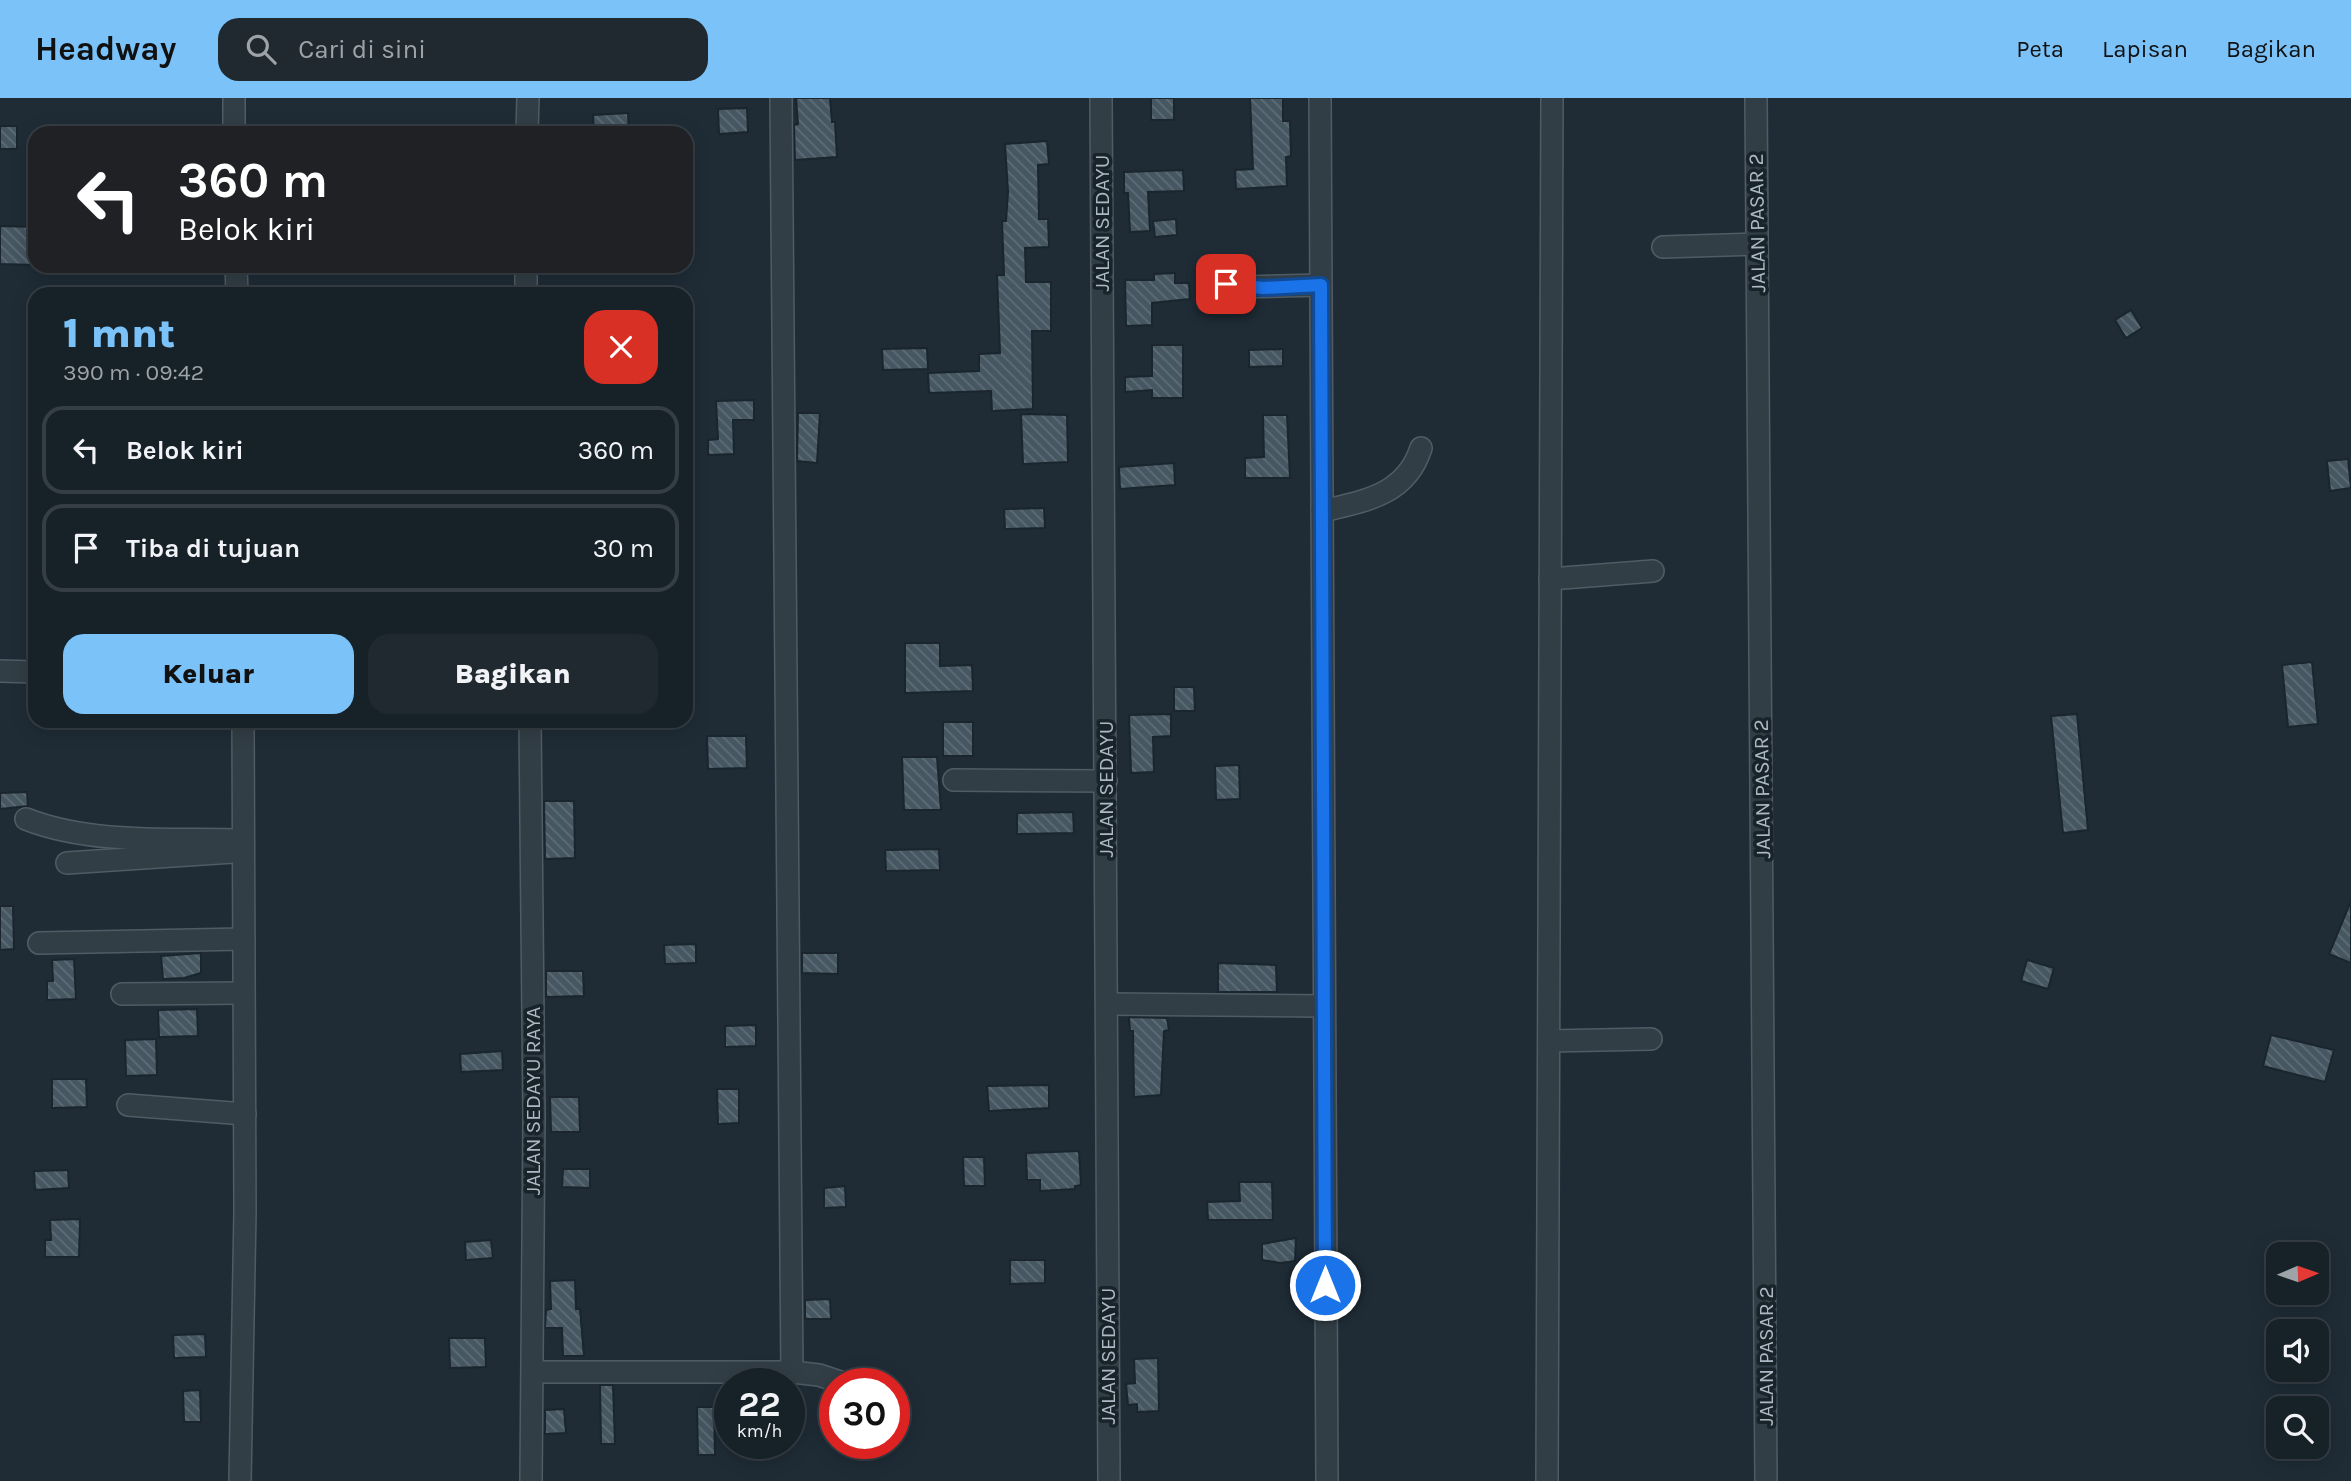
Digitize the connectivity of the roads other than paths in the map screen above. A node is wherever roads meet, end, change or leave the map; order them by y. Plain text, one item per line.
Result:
1 (234, 98) edge
2 (528, 98) edge
3 (781, 98) edge
4 (1101, 98) edge
5 (1320, 98) edge
6 (1552, 98) edge
7 (1756, 98) edge
8 (234, 126) edge
9 (527, 126) edge
10 (1758, 244) junction
11 (1663, 247) dead end
12 (1216, 280) dead end
13 (1321, 285) junction
14 (1421, 448) dead end
15 (1322, 511) junction
16 (1653, 570) dead end
17 (1550, 579) junction
18 (0, 671) edge
19 (28, 672) edge
20 (243, 728) edge
21 (530, 728) edge
22 (954, 780) dead end
23 (1106, 781) junction
24 (26, 819) dead end
25 (243, 845) junction
26 (67, 863) dead end
27 (244, 939) junction
28 (39, 943) dead end
29 (244, 993) junction
30 (122, 994) dead end
31 (1107, 1004) junction
32 (1324, 1006) junction
33 (1651, 1039) dead end
34 (1549, 1041) junction
35 (128, 1105) dead end
36 (245, 1114) junction
37 (792, 1368) edge
38 (533, 1371) junction
39 (714, 1371) edge
40 (240, 1481) edge
41 (531, 1481) edge
42 (1109, 1481) edge
43 (1326, 1481) edge
44 (1547, 1481) edge
45 (1766, 1481) edge

1 - 8 street
2 - 9 street
3 - 37 street
4 - 23 street, JALAN SEDAYU
5 - 13 street
6 - 17 street
7 - 10 street, JALAN PASAR 2
10 - 11 street
10 - 45 street, JALAN PASAR 2
12 - 13 street
13 - 15 street
14 - 15 street
15 - 32 street
16 - 17 street
17 - 34 street
18 - 19 street
20 - 25 street
21 - 38 street, JALAN SEDAYU RAYA
22 - 23 street
23 - 31 street, JALAN SEDAYU
24 - 25 street
25 - 26 street
25 - 27 street
27 - 28 street
27 - 29 street
29 - 30 street
29 - 36 street
31 - 32 street
31 - 42 street, JALAN SEDAYU
32 - 43 street
33 - 34 street
34 - 44 street
35 - 36 street
36 - 40 street
38 - 39 street
38 - 41 street, JALAN SEDAYU RAYA

